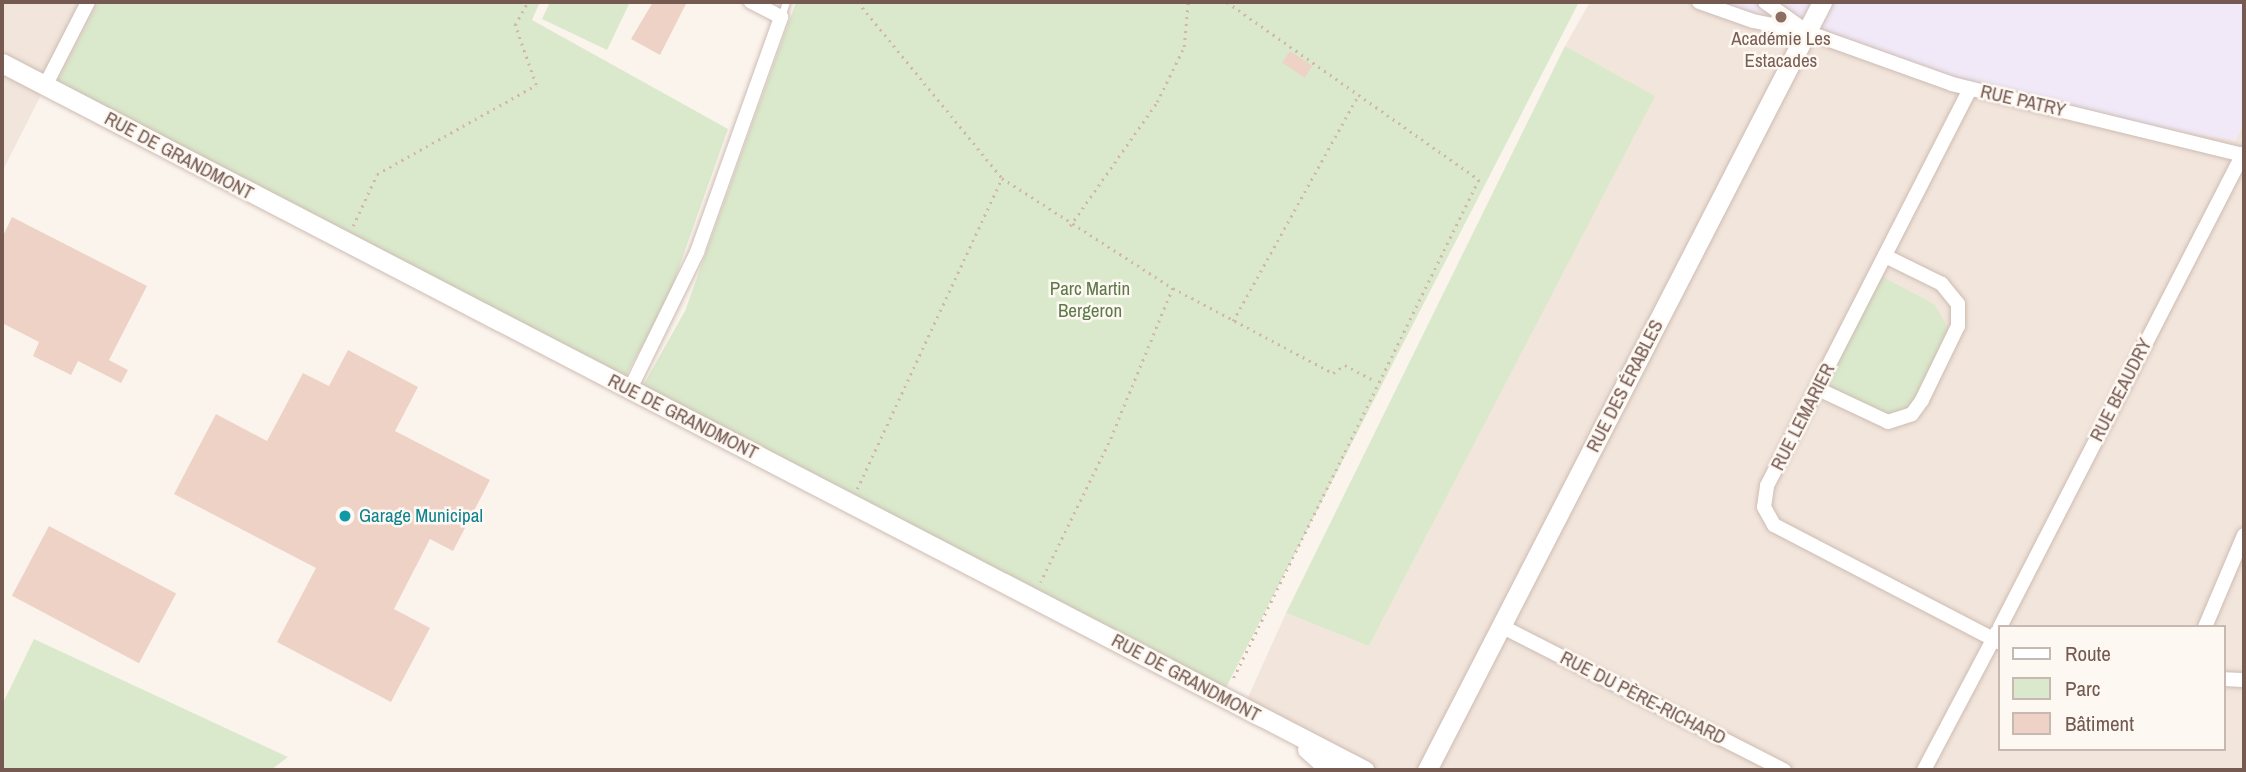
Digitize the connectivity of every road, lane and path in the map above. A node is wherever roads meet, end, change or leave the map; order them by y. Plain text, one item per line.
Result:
1 (88, 2) edge
2 (528, 2) edge
3 (751, 2) edge
4 (786, 2) edge
5 (858, 2) edge
6 (1188, 2) edge
7 (1227, 2) edge
8 (1699, 2) edge
9 (1765, 2) edge
10 (1822, 2) edge
11 (781, 17) junction
12 (1807, 32) junction
13 (2, 63) edge
14 (45, 86) junction
15 (1970, 89) junction
16 (1357, 96) junction
17 (2244, 154) edge
18 (1002, 178) junction
19 (1070, 226) junction
20 (345, 244) junction
21 (1885, 257) junction
22 (1173, 288) junction
23 (1233, 321) junction
24 (1375, 381) junction
25 (630, 389) junction
26 (1818, 389) junction
27 (851, 503) junction
28 (2244, 535) edge
29 (1033, 598) junction
30 (2003, 625) edge
31 (2205, 625) edge
32 (1501, 626) junction
33 (1997, 634) edge
34 (1997, 636) edge
35 (2225, 680) edge
36 (2244, 680) edge
37 (1224, 697) junction
38 (1285, 730) junction
39 (1329, 770) edge
40 (1364, 770) edge
41 (1427, 770) edge
42 (1784, 770) edge
43 (1924, 770) edge

1 - 14 street
2 - 20 path
3 - 11 street
4 - 11 lane
5 - 18 path
6 - 19 path
7 - 16 path
8 - 12 street, RUE PATRY
9 - 12 street, RUE PATRY
10 - 12 street, RUE DES ÉRABLES
11 - 25 street
12 - 15 street, RUE PATRY
12 - 32 street, RUE DES ÉRABLES
13 - 14 street, RUE DE GRANDMONT
14 - 20 street, RUE DE GRANDMONT
15 - 17 street, RUE PATRY
15 - 21 street, RUE LEMARIER
16 - 23 path
16 - 24 path
17 - 30 street, RUE BEAUDRY
18 - 19 path
18 - 27 path
19 - 22 path
20 - 25 street, RUE DE GRANDMONT
21 - 26 street, RUE LEMARIER
21 - 26 street
22 - 23 path
22 - 29 path
23 - 24 path
24 - 37 path
25 - 27 street, RUE DE GRANDMONT
26 - 33 street, RUE LEMARIER
27 - 29 street, RUE DE GRANDMONT
28 - 31 street
29 - 37 street, RUE DE GRANDMONT
32 - 41 street, RUE DES ÉRABLES
32 - 42 street, RUE DU PÈRE-RICHARD
34 - 43 street, RUE BEAUDRY
35 - 36 street
37 - 38 street, RUE DE GRANDMONT
38 - 39 street
38 - 40 street, RUE DE GRANDMONT

